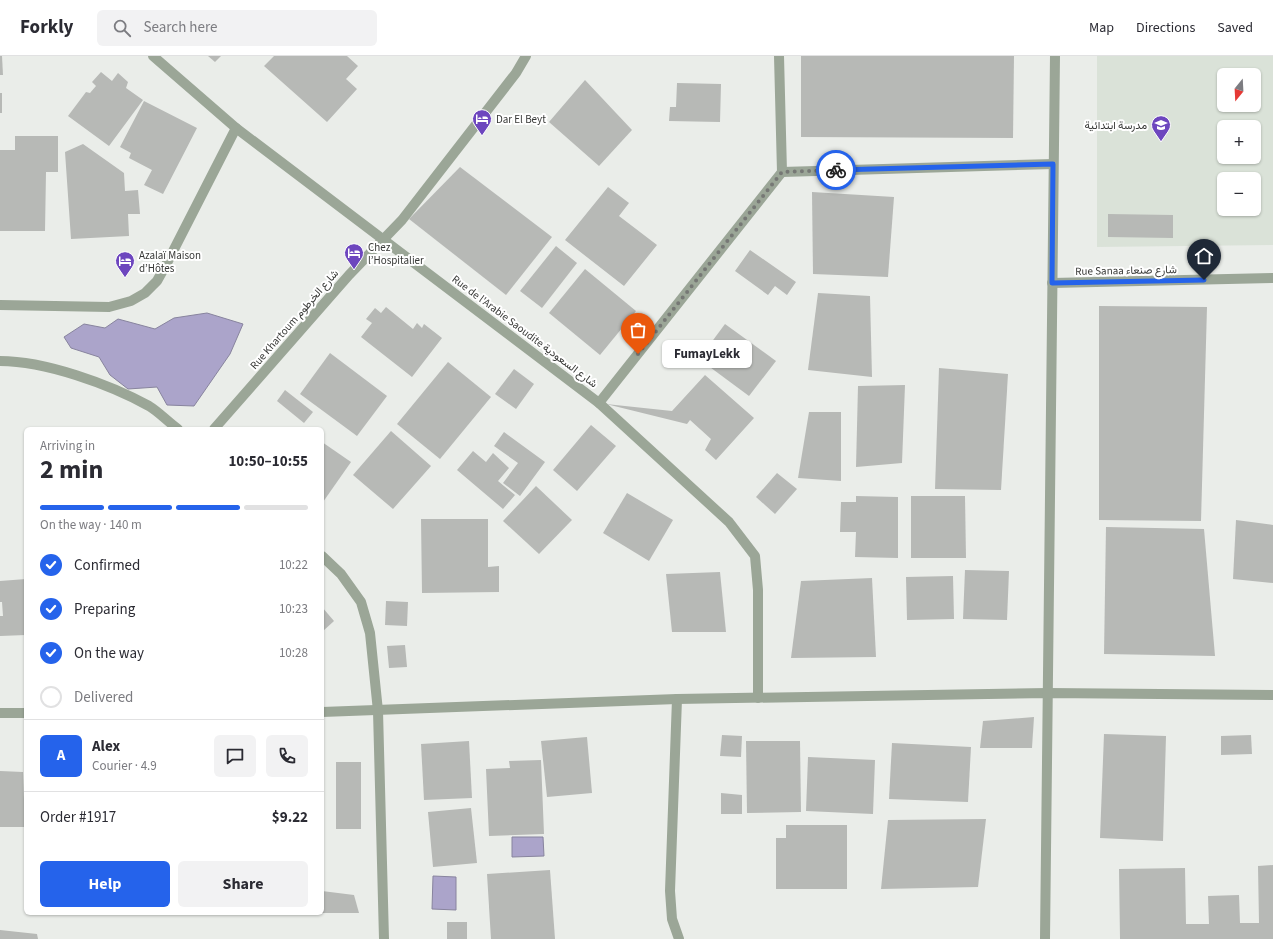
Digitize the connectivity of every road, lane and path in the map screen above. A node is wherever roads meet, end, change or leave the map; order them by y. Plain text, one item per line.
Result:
1 (153, 56) edge
2 (526, 56) edge
3 (779, 56) edge
4 (1055, 56) edge
5 (236, 128) junction
6 (1053, 164) junction
7 (782, 172) junction
8 (383, 239) junction
9 (1273, 278) edge
10 (1052, 283) junction
11 (0, 305) edge
12 (0, 361) edge
13 (599, 403) junction
14 (175, 427) edge
15 (216, 427) edge
16 (324, 558) edge
17 (1048, 692) junction
18 (1273, 695) edge
19 (758, 698) junction
20 (677, 699) junction
21 (378, 711) junction
22 (324, 712) edge
23 (0, 713) edge
24 (24, 713) edge
25 (384, 939) edge
26 (679, 939) edge
27 (1045, 939) edge

1 - 5 street, Rue de l'Arabie Saoudite شارع السعودية
2 - 8 street, Rue Khartoum شارع الخرطوم
3 - 7 street
4 - 6 street
5 - 8 street, Rue de l'Arabie Saoudite شارع السعودية
5 - 11 street
6 - 7 street
6 - 10 street
7 - 13 street
8 - 13 street, Rue de l'Arabie Saoudite شارع السعودية
8 - 15 street, Rue Khartoum شارع الخرطوم
9 - 10 street, Rue Sanaa شارع صنعاء
10 - 17 street
12 - 14 street
13 - 19 street, Rue de l'Arabie Saoudite شارع السعودية
16 - 21 street
17 - 18 street
17 - 19 street
17 - 27 street
19 - 20 street
20 - 21 street
20 - 26 street
21 - 22 street
21 - 25 street
23 - 24 street

